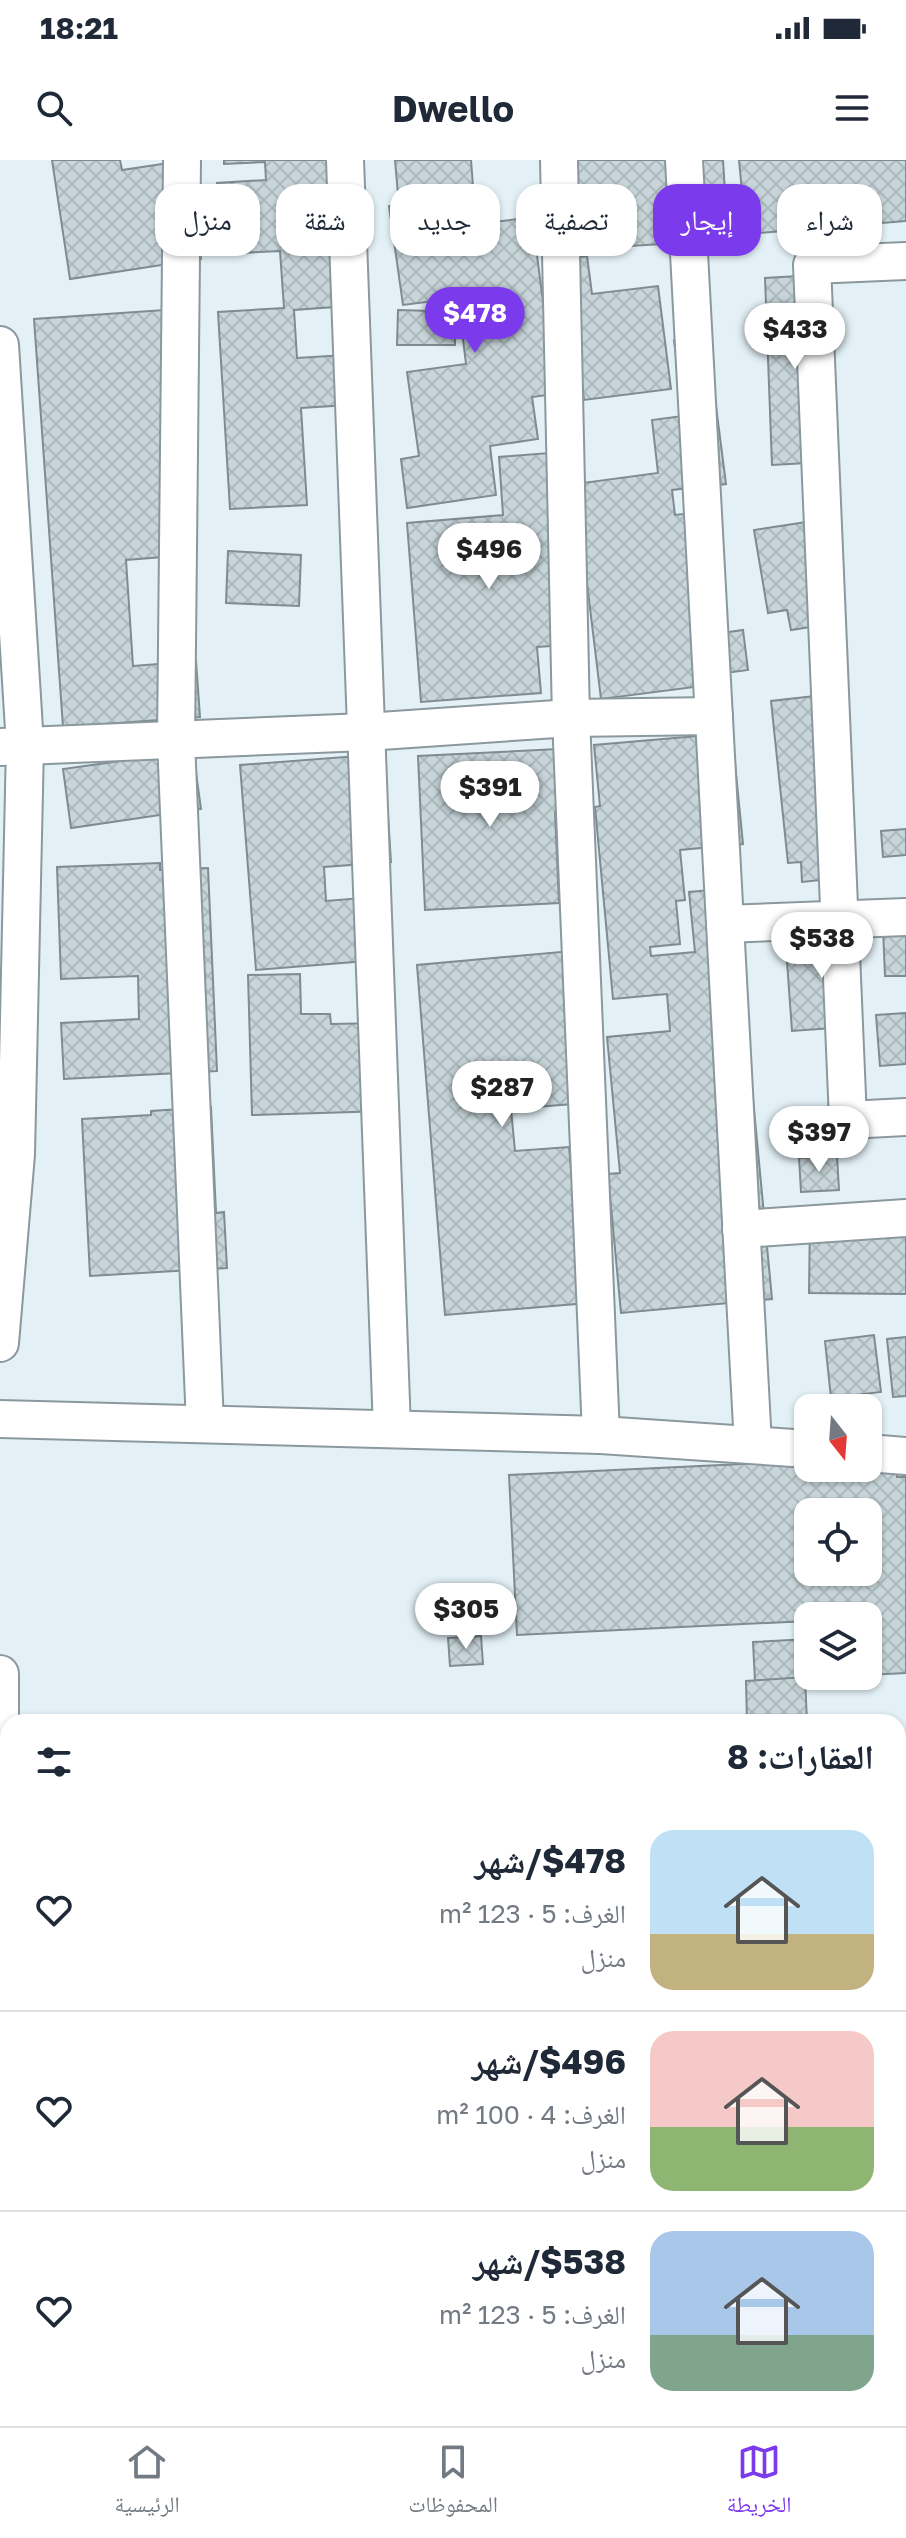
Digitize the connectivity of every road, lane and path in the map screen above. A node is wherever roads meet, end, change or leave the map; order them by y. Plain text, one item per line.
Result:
1 (182, 160) edge
2 (345, 160) edge
3 (559, 160) edge
4 (684, 160) edge
5 (906, 261) edge
6 (0, 363) edge
7 (714, 716) junction
8 (571, 718) junction
9 (366, 732) junction
10 (176, 741) junction
11 (13, 746) edge
12 (906, 917) edge
13 (840, 918) junction
14 (725, 924) junction
15 (906, 1117) edge
16 (8, 1153) edge
17 (906, 1218) edge
18 (741, 1229) junction
19 (0, 1343) edge
20 (0, 1419) edge
21 (205, 1424) junction
22 (392, 1429) junction
23 (601, 1435) junction
24 (753, 1445) junction
25 (794, 1448) edge
26 (882, 1454) edge
27 (906, 1456) edge
28 (0, 1674) edge
29 (0, 1730) edge

1 - 10 street
2 - 9 street
3 - 8 street
4 - 7 street
5 - 13 street
6 - 11 street
7 - 8 street
7 - 14 street
8 - 9 street
8 - 23 street
9 - 10 street
9 - 22 street
10 - 11 street
10 - 21 street
11 - 16 street
12 - 13 street
13 - 14 street
13 - 15 street
14 - 18 street
16 - 19 street
17 - 18 street
18 - 24 street
20 - 21 street
21 - 22 street
22 - 23 street
23 - 24 street
24 - 25 street
26 - 27 street
28 - 29 street

